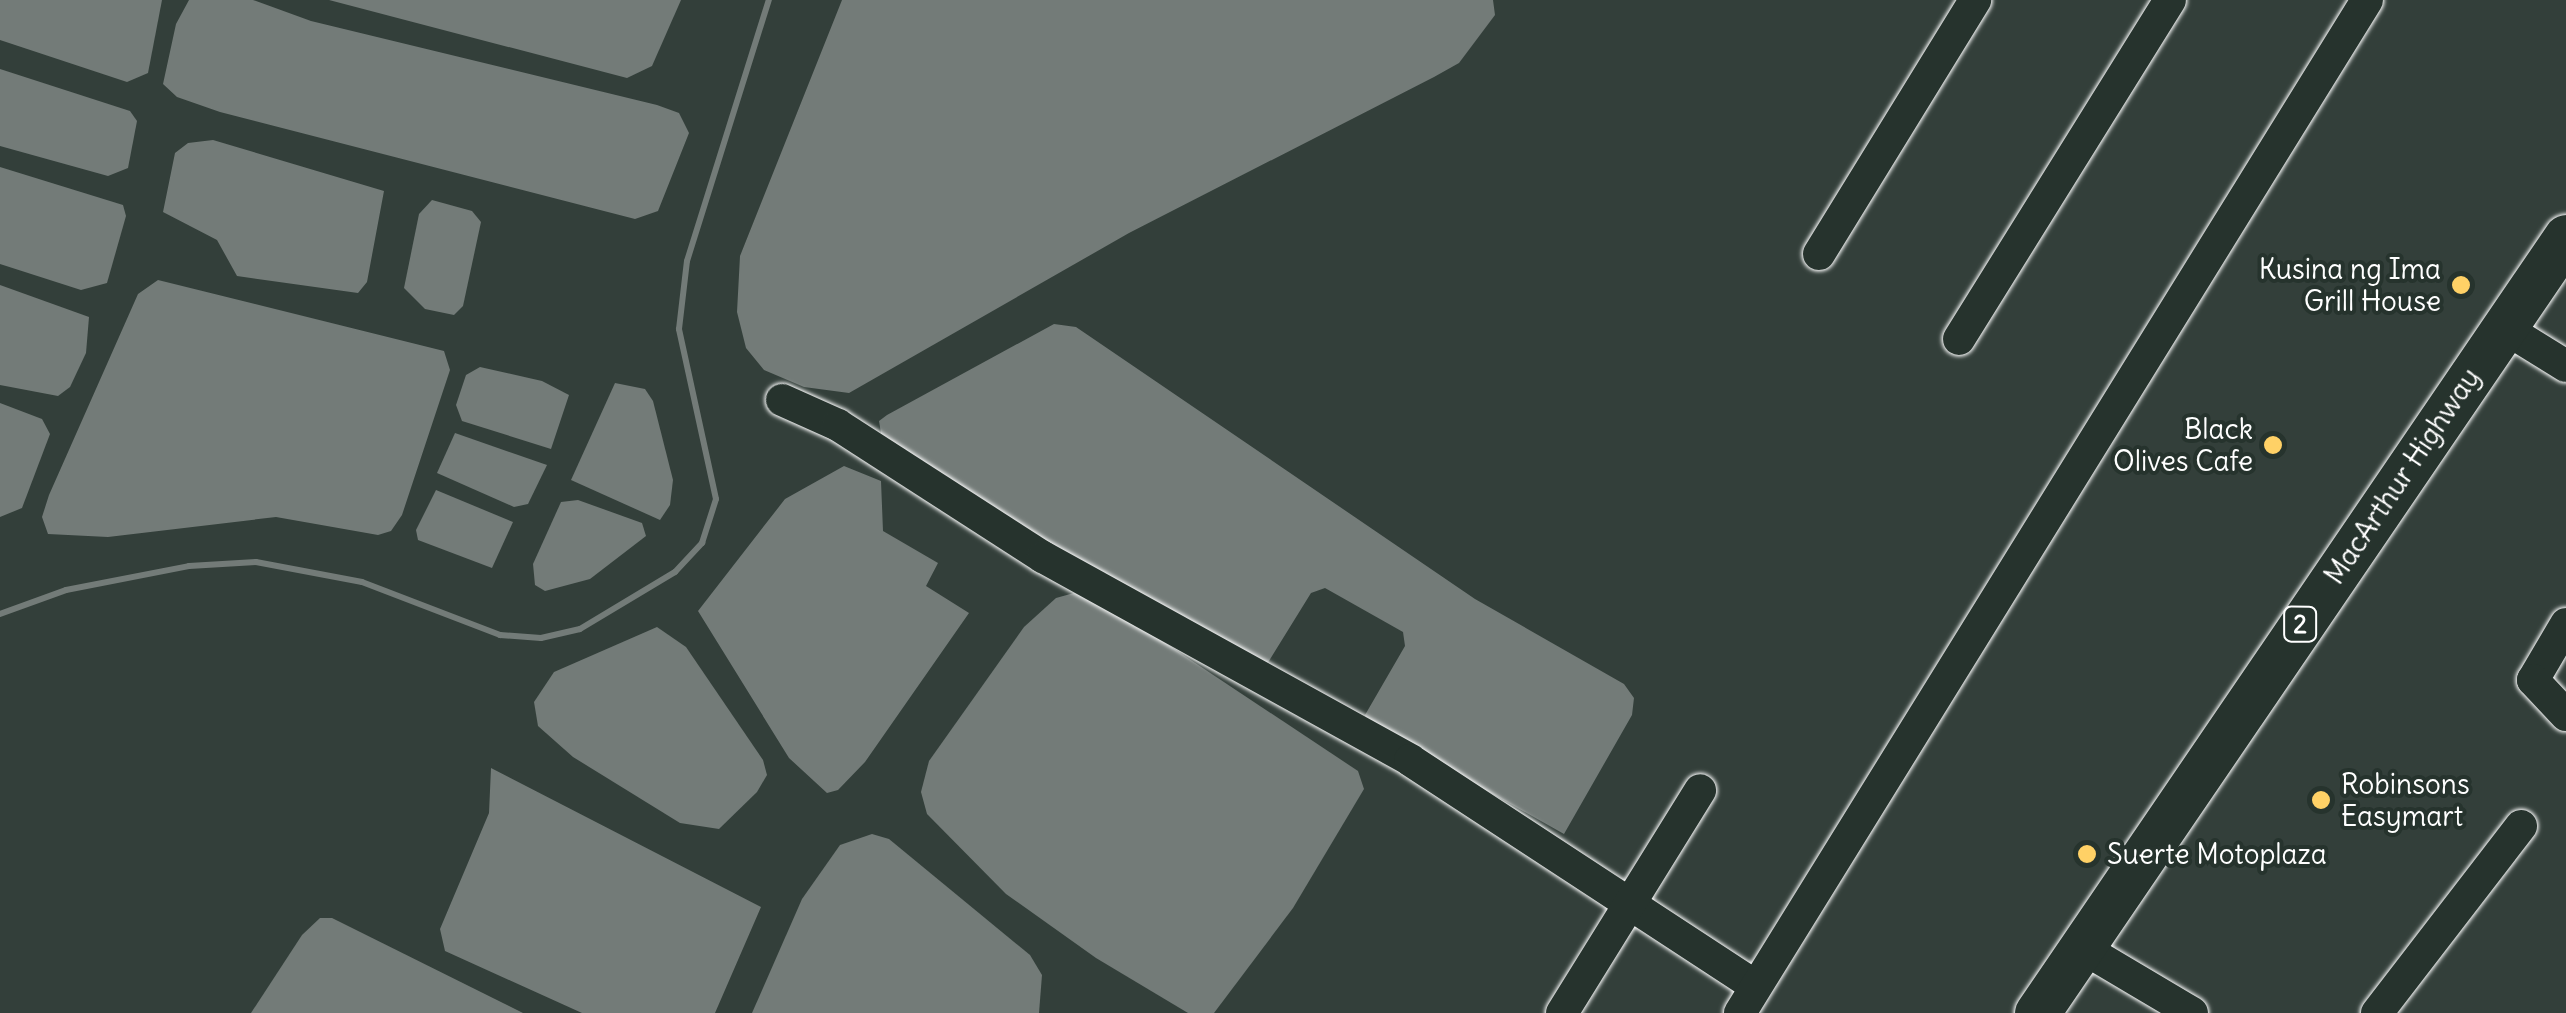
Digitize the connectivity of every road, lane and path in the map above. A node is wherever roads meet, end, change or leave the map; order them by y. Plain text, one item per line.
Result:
1 (1975, 0) edge
2 (2170, 0) edge
3 (2367, 0) edge
4 (2566, 237) edge
5 (1819, 254) dead end
6 (2503, 327) junction
7 (1959, 339) dead end
8 (2566, 366) edge
9 (782, 400) dead end
10 (2566, 624) edge
11 (2566, 715) edge
12 (1700, 790) dead end
13 (2522, 826) dead end
14 (1628, 904) junction
15 (2080, 947) junction
16 (1748, 1000) edge
17 (1562, 1013) edge
18 (2037, 1013) edge
19 (2192, 1013) edge
20 (2377, 1013) edge

1 - 5 street
2 - 7 street
3 - 16 street
4 - 6 highway, MacArthur Highway / 2
6 - 8 street
6 - 15 highway, MacArthur Highway / 2
9 - 14 street
10 - 11 street
12 - 14 street
13 - 20 street
14 - 16 street
14 - 17 street
15 - 18 highway, MacArthur Highway / 2
15 - 19 street

